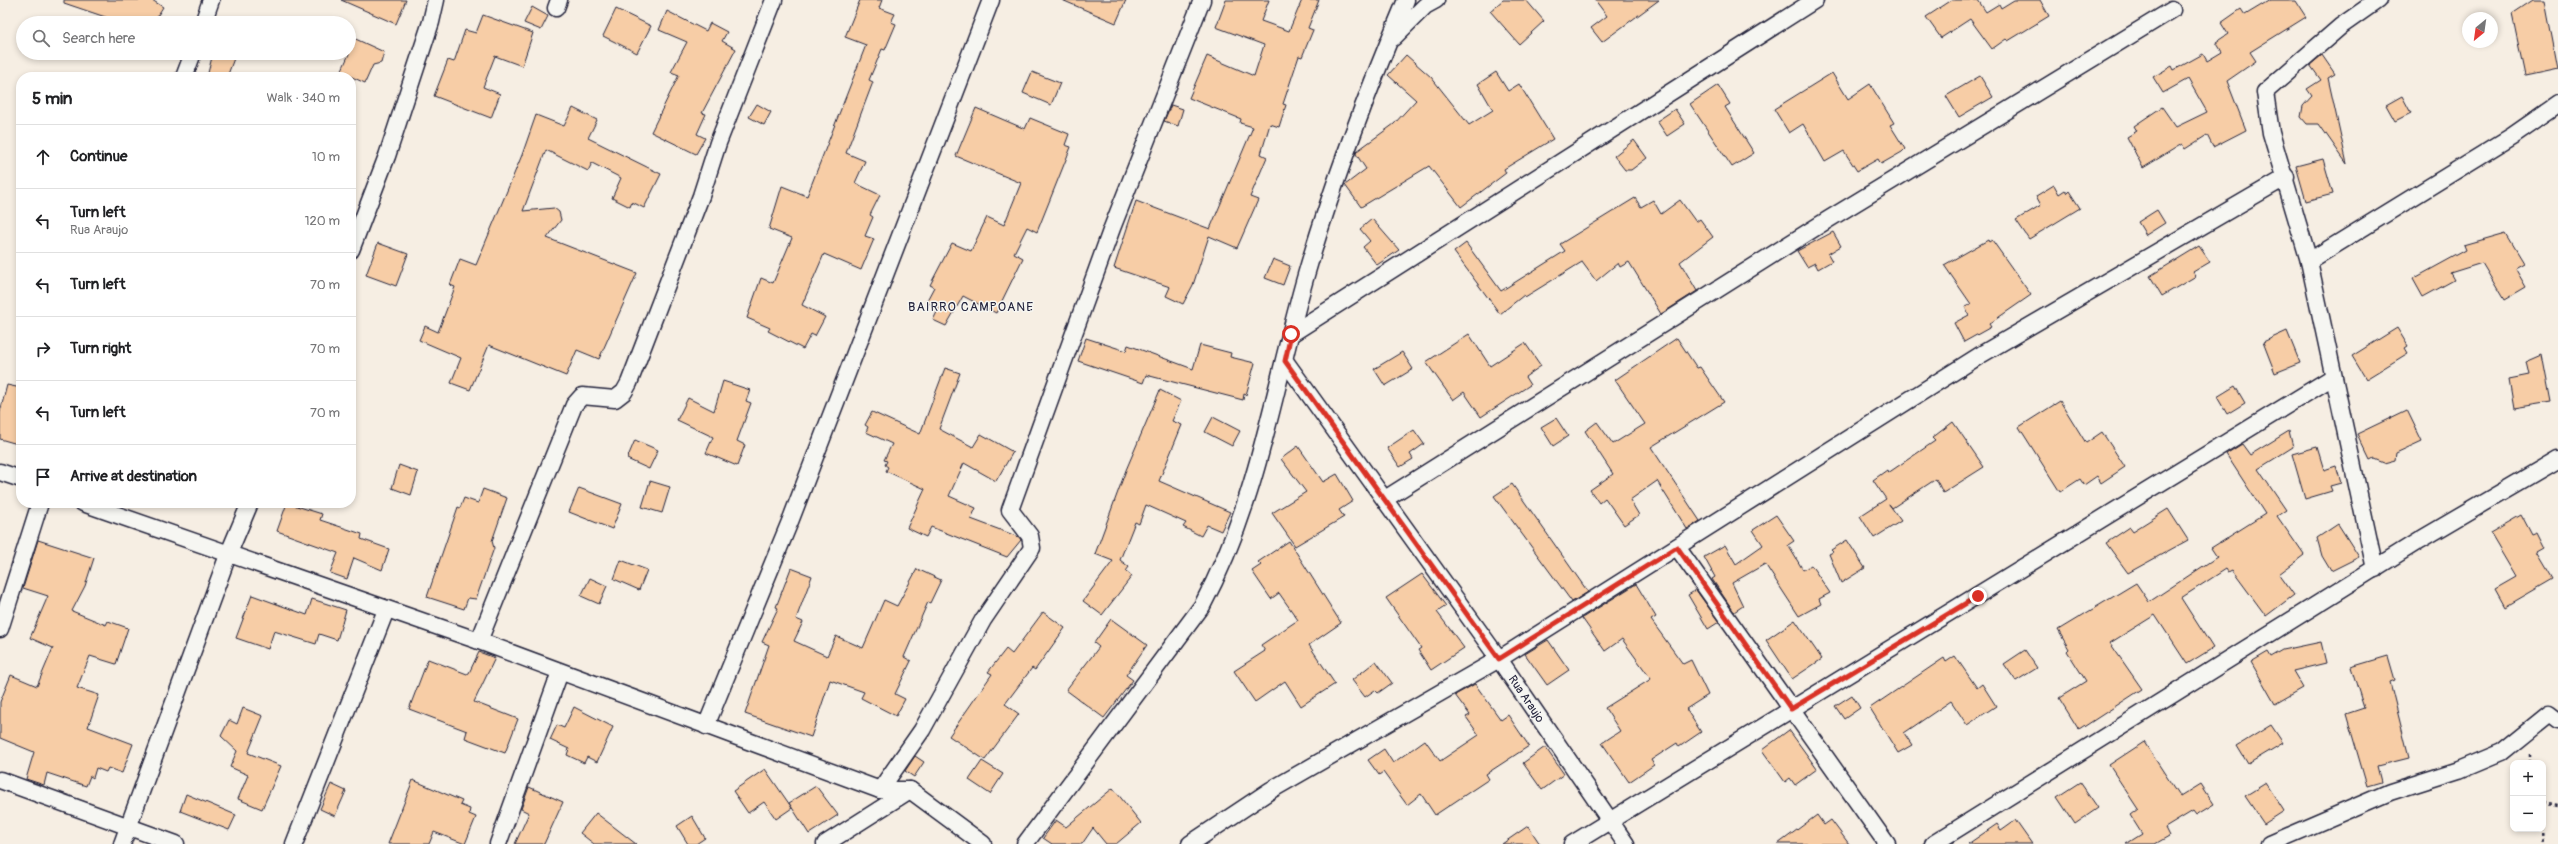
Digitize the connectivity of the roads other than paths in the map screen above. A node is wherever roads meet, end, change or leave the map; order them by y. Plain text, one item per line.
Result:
1 (211, 0) edge
2 (436, 0) edge
3 (774, 0) edge
4 (991, 0) edge
5 (1202, 0) edge
6 (1406, 0) edge
7 (1436, 0) edge
8 (1815, 0) edge
9 (2378, 0) edge
10 (2172, 10) dead end
11 (205, 16) edge
12 (1388, 43) junction
13 (190, 60) edge
14 (186, 72) edge
15 (2558, 104) edge
16 (2286, 177) junction
17 (356, 237) edge
18 (2309, 261) junction
19 (1291, 334) junction
20 (1285, 361) junction
21 (2333, 377) junction
22 (2558, 459) edge
23 (0, 472) edge
24 (16, 477) edge
25 (1385, 499) junction
26 (38, 508) edge
27 (97, 508) edge
28 (248, 508) edge
29 (1677, 547) junction
30 (228, 555) junction
31 (2375, 569) junction
32 (386, 610) junction
33 (0, 629) edge
34 (479, 641) junction
35 (1499, 659) junction
36 (560, 672) junction
37 (1791, 709) junction
38 (2555, 714) edge
39 (706, 726) junction
40 (0, 780) edge
41 (880, 790) junction
42 (910, 790) junction
43 (1608, 820) junction
44 (128, 828) junction
45 (122, 844) edge
46 (176, 844) edge
47 (294, 844) edge
48 (498, 844) edge
49 (826, 844) edge
50 (983, 844) edge
51 (1025, 844) edge
52 (1190, 844) edge
53 (1572, 844) edge
54 (1626, 844) edge
55 (1887, 844) edge
56 (1933, 844) edge
57 (2269, 844) edge

1 - 11 street
2 - 17 street
3 - 34 street
4 - 39 street
5 - 41 street
6 - 12 street
7 - 12 street
8 - 19 street
9 - 16 street
10 - 25 street
12 - 19 street
13 - 14 street
15 - 18 street
16 - 18 street
16 - 29 street
18 - 21 street
19 - 20 street
20 - 25 street, Rua Araujo
20 - 51 street
21 - 31 street
21 - 37 street
22 - 31 street
23 - 24 street
25 - 35 street, Rua Araujo
26 - 33 street
27 - 30 street
28 - 30 street
29 - 35 street
29 - 37 street
30 - 32 street
30 - 44 street
31 - 56 street
32 - 34 street
32 - 47 street
34 - 36 street
35 - 43 street, Rua Araujo
35 - 52 street
36 - 39 street
36 - 48 street
37 - 43 street
37 - 55 street
38 - 57 street
39 - 41 street
40 - 44 street
41 - 42 street
42 - 49 street
42 - 50 street
43 - 53 street
43 - 54 street, Rua Araujo
44 - 45 street
44 - 46 street

